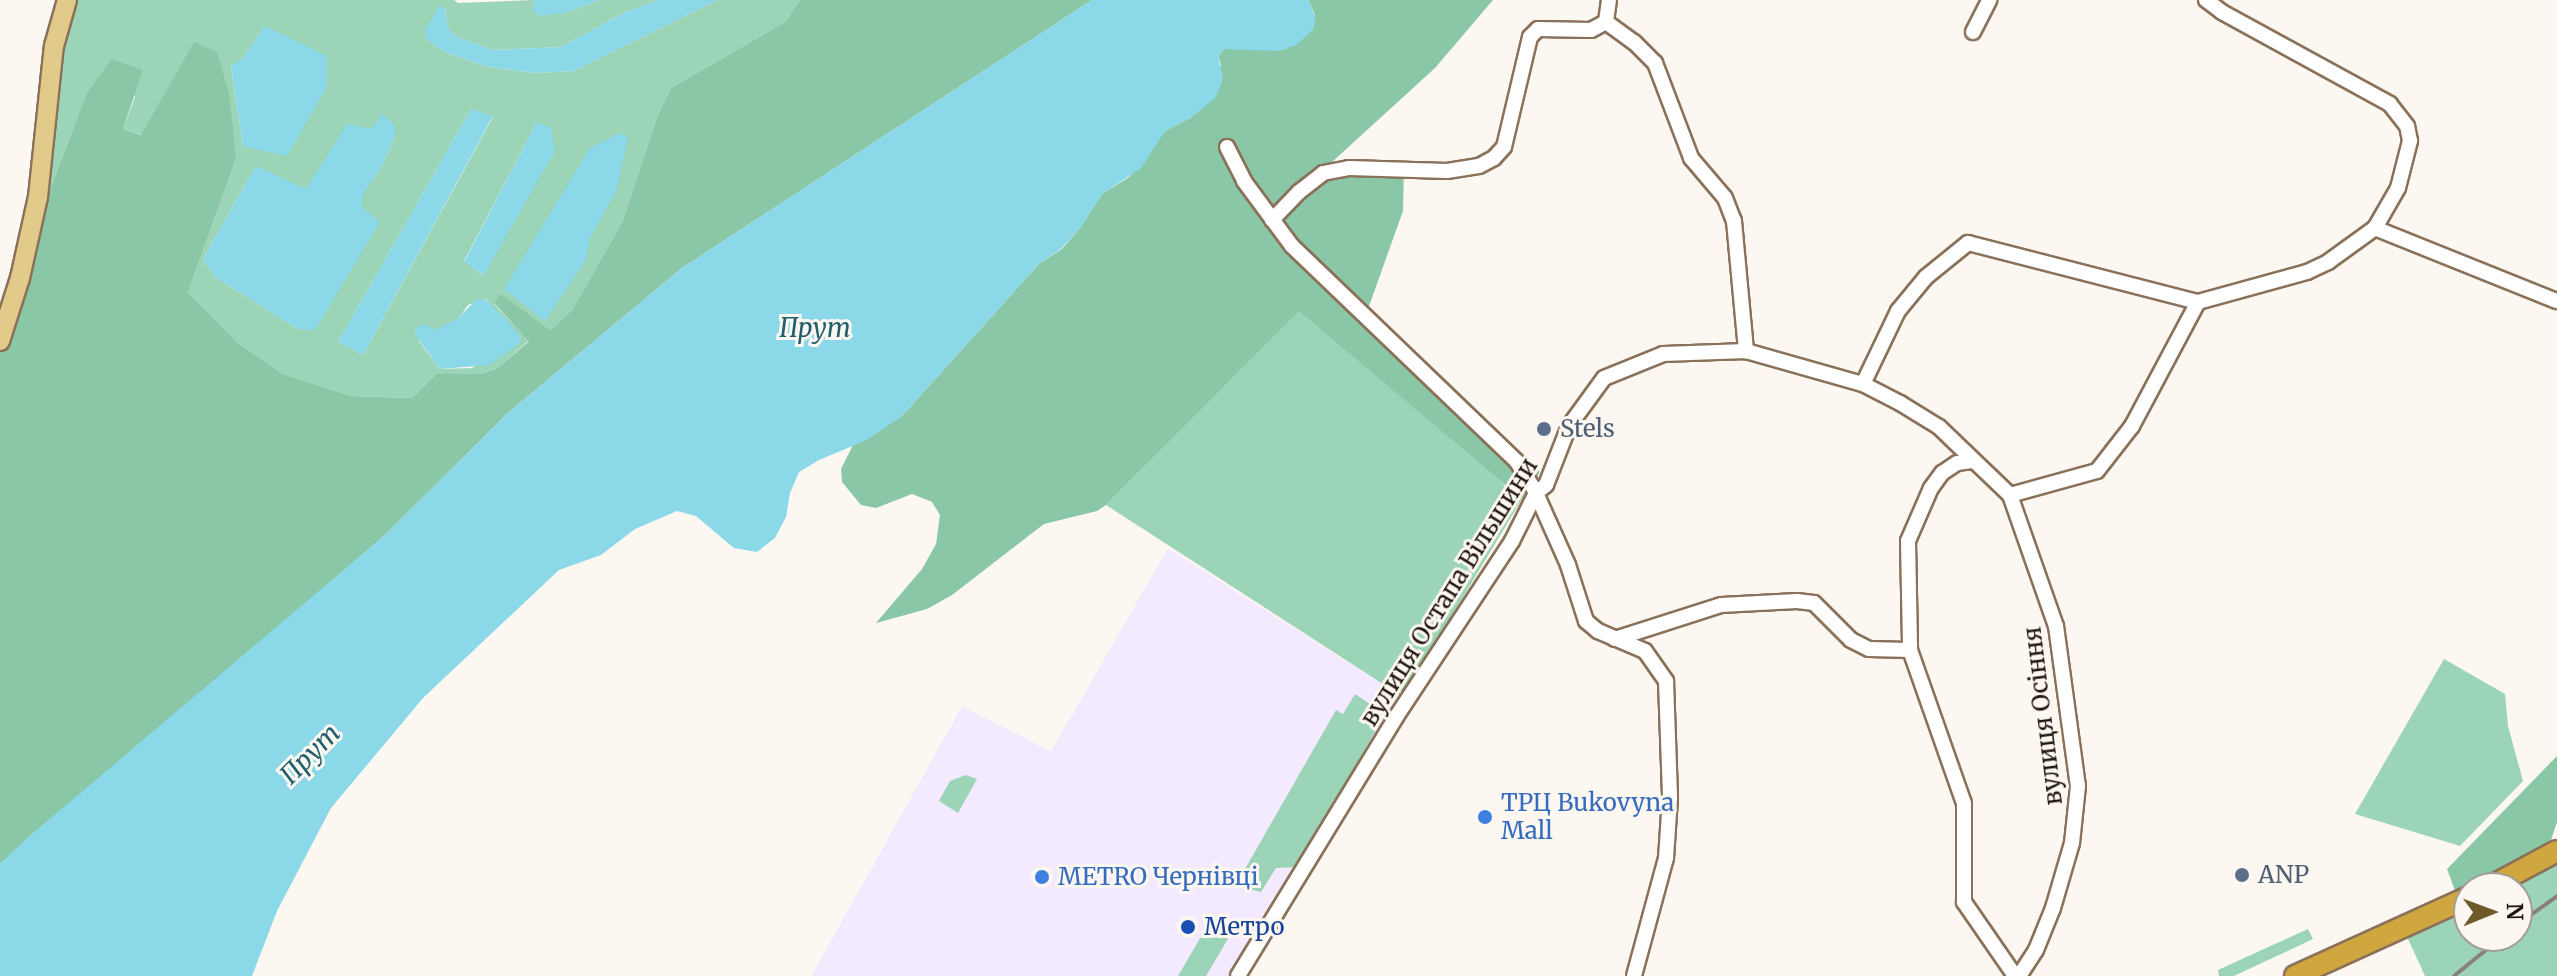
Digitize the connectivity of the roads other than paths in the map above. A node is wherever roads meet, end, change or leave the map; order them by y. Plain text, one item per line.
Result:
1 (1609, 0) edge
2 (1989, 0) edge
3 (2206, 0) edge
4 (67, 1) edge
5 (1606, 22) junction
6 (1973, 32) dead end
7 (1227, 147) dead end
8 (1272, 220) junction
9 (2375, 228) junction
10 (2557, 301) edge
11 (2198, 302) junction
12 (0, 341) edge
13 (1746, 351) junction
14 (1863, 384) junction
15 (1972, 461) junction
16 (1536, 493) junction
17 (2010, 495) junction
18 (1615, 639) junction
19 (1910, 650) junction
20 (2557, 851) edge
21 (2518, 872) edge
22 (2453, 904) edge
23 (1238, 976) edge
24 (1634, 976) edge
25 (2017, 976) edge
26 (2295, 976) edge

1 - 5 street
2 - 6 street
3 - 9 street
4 - 12 main road
5 - 8 street
5 - 13 street
7 - 8 street
8 - 16 street
9 - 10 street
9 - 11 street
11 - 14 street
11 - 17 street
13 - 14 street, вулиця Остапа Вільшини
13 - 16 street, вулиця Остапа Вільшини
14 - 15 street, вулиця Остапа Вільшини
15 - 17 street, вулиця Остапа Вільшини
15 - 19 street
16 - 18 street
16 - 23 street, вулиця Остапа Вільшини
17 - 25 street, вулиця Осіння
18 - 19 street
18 - 24 street
19 - 25 street
20 - 21 highway
22 - 26 highway

